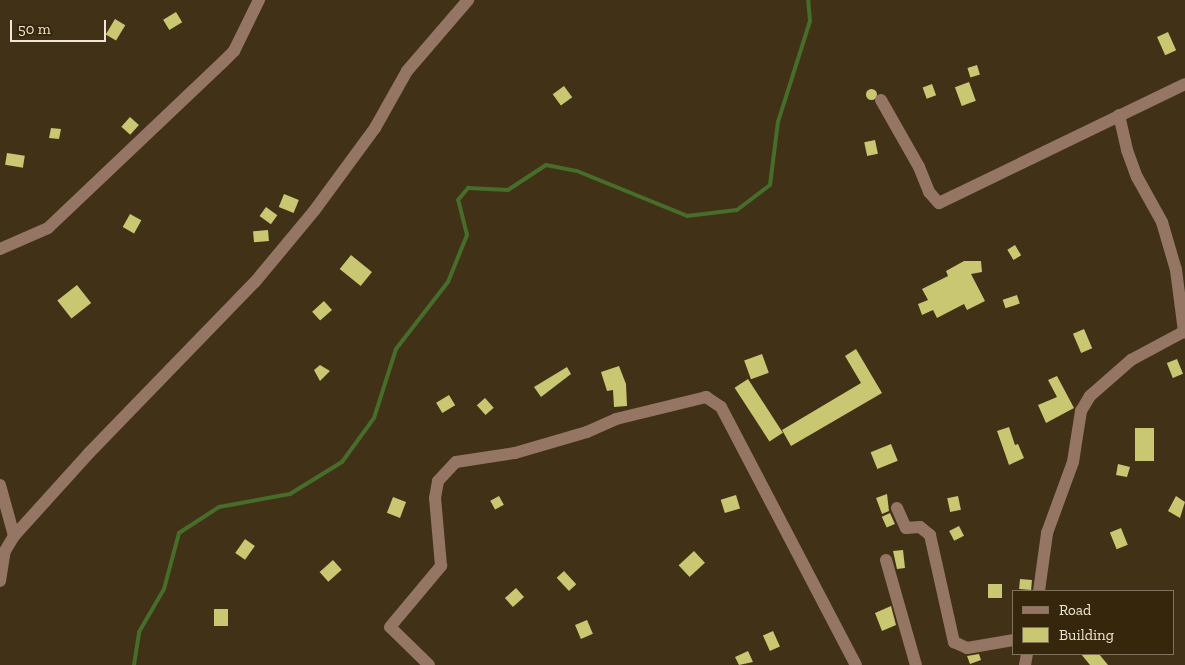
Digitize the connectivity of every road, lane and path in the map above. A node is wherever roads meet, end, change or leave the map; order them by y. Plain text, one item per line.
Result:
1 (259, 0) edge
2 (468, 0) edge
3 (1185, 84) edge
4 (881, 100) dead end
5 (1119, 115) junction
6 (0, 249) edge
7 (1184, 331) edge
8 (0, 485) edge
9 (897, 508) dead end
10 (14, 536) junction
11 (3, 549) edge
12 (886, 560) dead end
13 (0, 581) edge
14 (1039, 590) edge
15 (1012, 640) edge
16 (429, 665) edge
17 (856, 665) edge
18 (916, 665) edge

1 - 6 street
2 - 10 street
3 - 5 street
4 - 5 street
5 - 7 street
7 - 14 street
8 - 10 street
9 - 15 street
10 - 11 street
11 - 13 street
12 - 18 street
16 - 17 street

